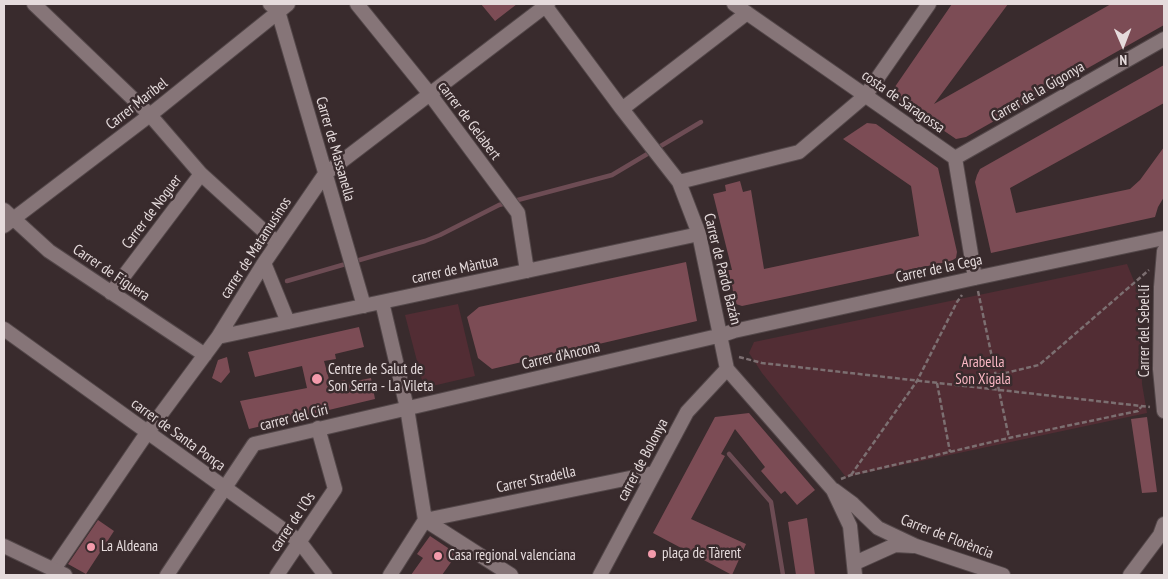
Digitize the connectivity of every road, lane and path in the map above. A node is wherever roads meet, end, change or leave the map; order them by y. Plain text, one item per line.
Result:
1 (34, 4) edge
2 (357, 4) edge
3 (546, 4) edge
4 (734, 4) edge
5 (929, 4) edge
6 (279, 6) edge
7 (746, 13) junction
8 (1164, 39) edge
9 (429, 94) junction
10 (865, 96) junction
11 (622, 109) junction
12 (150, 116) junction
13 (955, 158) junction
14 (201, 174) junction
15 (325, 174) junction
16 (679, 182) junction
17 (7, 219) edge
18 (699, 234) junction
19 (1164, 238) edge
20 (278, 243) junction
21 (1164, 251) edge
22 (1164, 258) edge
23 (264, 263) junction
24 (527, 271) junction
25 (975, 278) junction
26 (111, 293) junction
27 (382, 302) junction
28 (364, 306) junction
29 (288, 322) junction
30 (4, 329) edge
31 (722, 335) junction
32 (218, 337) junction
33 (725, 354) junction
34 (204, 355) junction
35 (728, 369) junction
36 (997, 375) junction
37 (917, 380) junction
38 (937, 383) junction
39 (1000, 390) junction
40 (1142, 407) junction
41 (407, 408) junction
42 (1164, 408) edge
43 (318, 428) junction
44 (147, 433) junction
45 (1009, 438) junction
46 (950, 452) junction
47 (654, 473) junction
48 (851, 474) junction
49 (831, 488) junction
50 (225, 489) junction
51 (425, 520) junction
52 (1164, 524) edge
53 (299, 541) junction
54 (4, 546) edge
55 (916, 546) junction
56 (855, 569) edge
57 (59, 572) edge
58 (167, 575) edge
59 (277, 575) edge
60 (325, 575) edge
61 (390, 575) edge
62 (511, 575) edge
63 (600, 575) edge
64 (1003, 575) edge
65 (1130, 575) edge

1 - 12 street
2 - 9 street, carrer de Gelabert
3 - 9 street, carrer de Matamusinos
3 - 11 street, Carrer de Pardo Bazán
4 - 7 street, costa de Saragossa
5 - 10 street
6 - 12 street, Carrer Maribel
6 - 15 street, Carrer de Massanella
7 - 10 street, costa de Saragossa
7 - 11 street
8 - 13 street, Carrer de la Gigonya
9 - 15 street, carrer de Matamusinos
9 - 24 street, carrer de Gelabert
10 - 13 street, costa de Saragossa
10 - 16 street
11 - 16 street, Carrer de Pardo Bazán
12 - 14 street
12 - 17 street, Carrer Maribel
13 - 25 street
14 - 20 street
14 - 26 street, Carrer de Noguer
15 - 20 street, carrer de Matamusinos
15 - 28 street, Carrer de Massanella
16 - 18 street, Carrer de Pardo Bazán
17 - 26 street, Carrer de Figuera
18 - 24 street, carrer de Màntua
18 - 31 street, Carrer de Pardo Bazán
19 - 25 street, Carrer de la Cega
20 - 23 street, carrer de Matamusinos
21 - 22 street, Carrer del Sebel·lí
22 - 36 path
22 - 42 street, Carrer del Sebel·lí
23 - 29 street
23 - 32 street, carrer de Matamusinos
24 - 27 street, carrer de Màntua
25 - 31 street, Carrer de la Cega
25 - 36 path
25 - 37 path
26 - 34 street, Carrer de Figuera
27 - 28 street, carrer de Màntua
27 - 41 street
28 - 29 street, carrer de Màntua
29 - 32 street, carrer de Màntua
30 - 44 street, carrer de Santa Ponça
31 - 33 street, Carrer de Pardo Bazán
31 - 41 street, Carrer d'Ancona
32 - 34 street, carrer de Matamusinos
33 - 35 street, Carrer de Pardo Bazán
33 - 37 path
34 - 44 street, carrer de Matamusinos
35 - 47 street, carrer de Bolonya
35 - 49 street, Carrer de Pardo Bazán
36 - 39 path
37 - 38 path
37 - 48 path
38 - 39 path
38 - 46 path
39 - 40 path
39 - 45 path
40 - 42 path
40 - 45 path
41 - 43 street, carrer del Ciri
41 - 51 street
43 - 50 street, carrer del Ciri
43 - 53 street, carrer de l'Os
44 - 50 street, carrer de Santa Ponça
44 - 57 street, carrer de Matamusinos
45 - 46 path
46 - 48 path
47 - 51 street, Carrer Stradella
47 - 63 street, carrer de Bolonya
48 - 49 path
49 - 55 street, Carrer de Florència
49 - 56 street
50 - 53 street, carrer de Santa Ponça
50 - 58 street, carrer del Ciri
51 - 61 street
51 - 62 street
52 - 65 street
53 - 59 street, carrer de l'Os
53 - 60 street, carrer de Santa Ponça
54 - 57 street
55 - 56 street
55 - 64 street, Carrer de Florència

